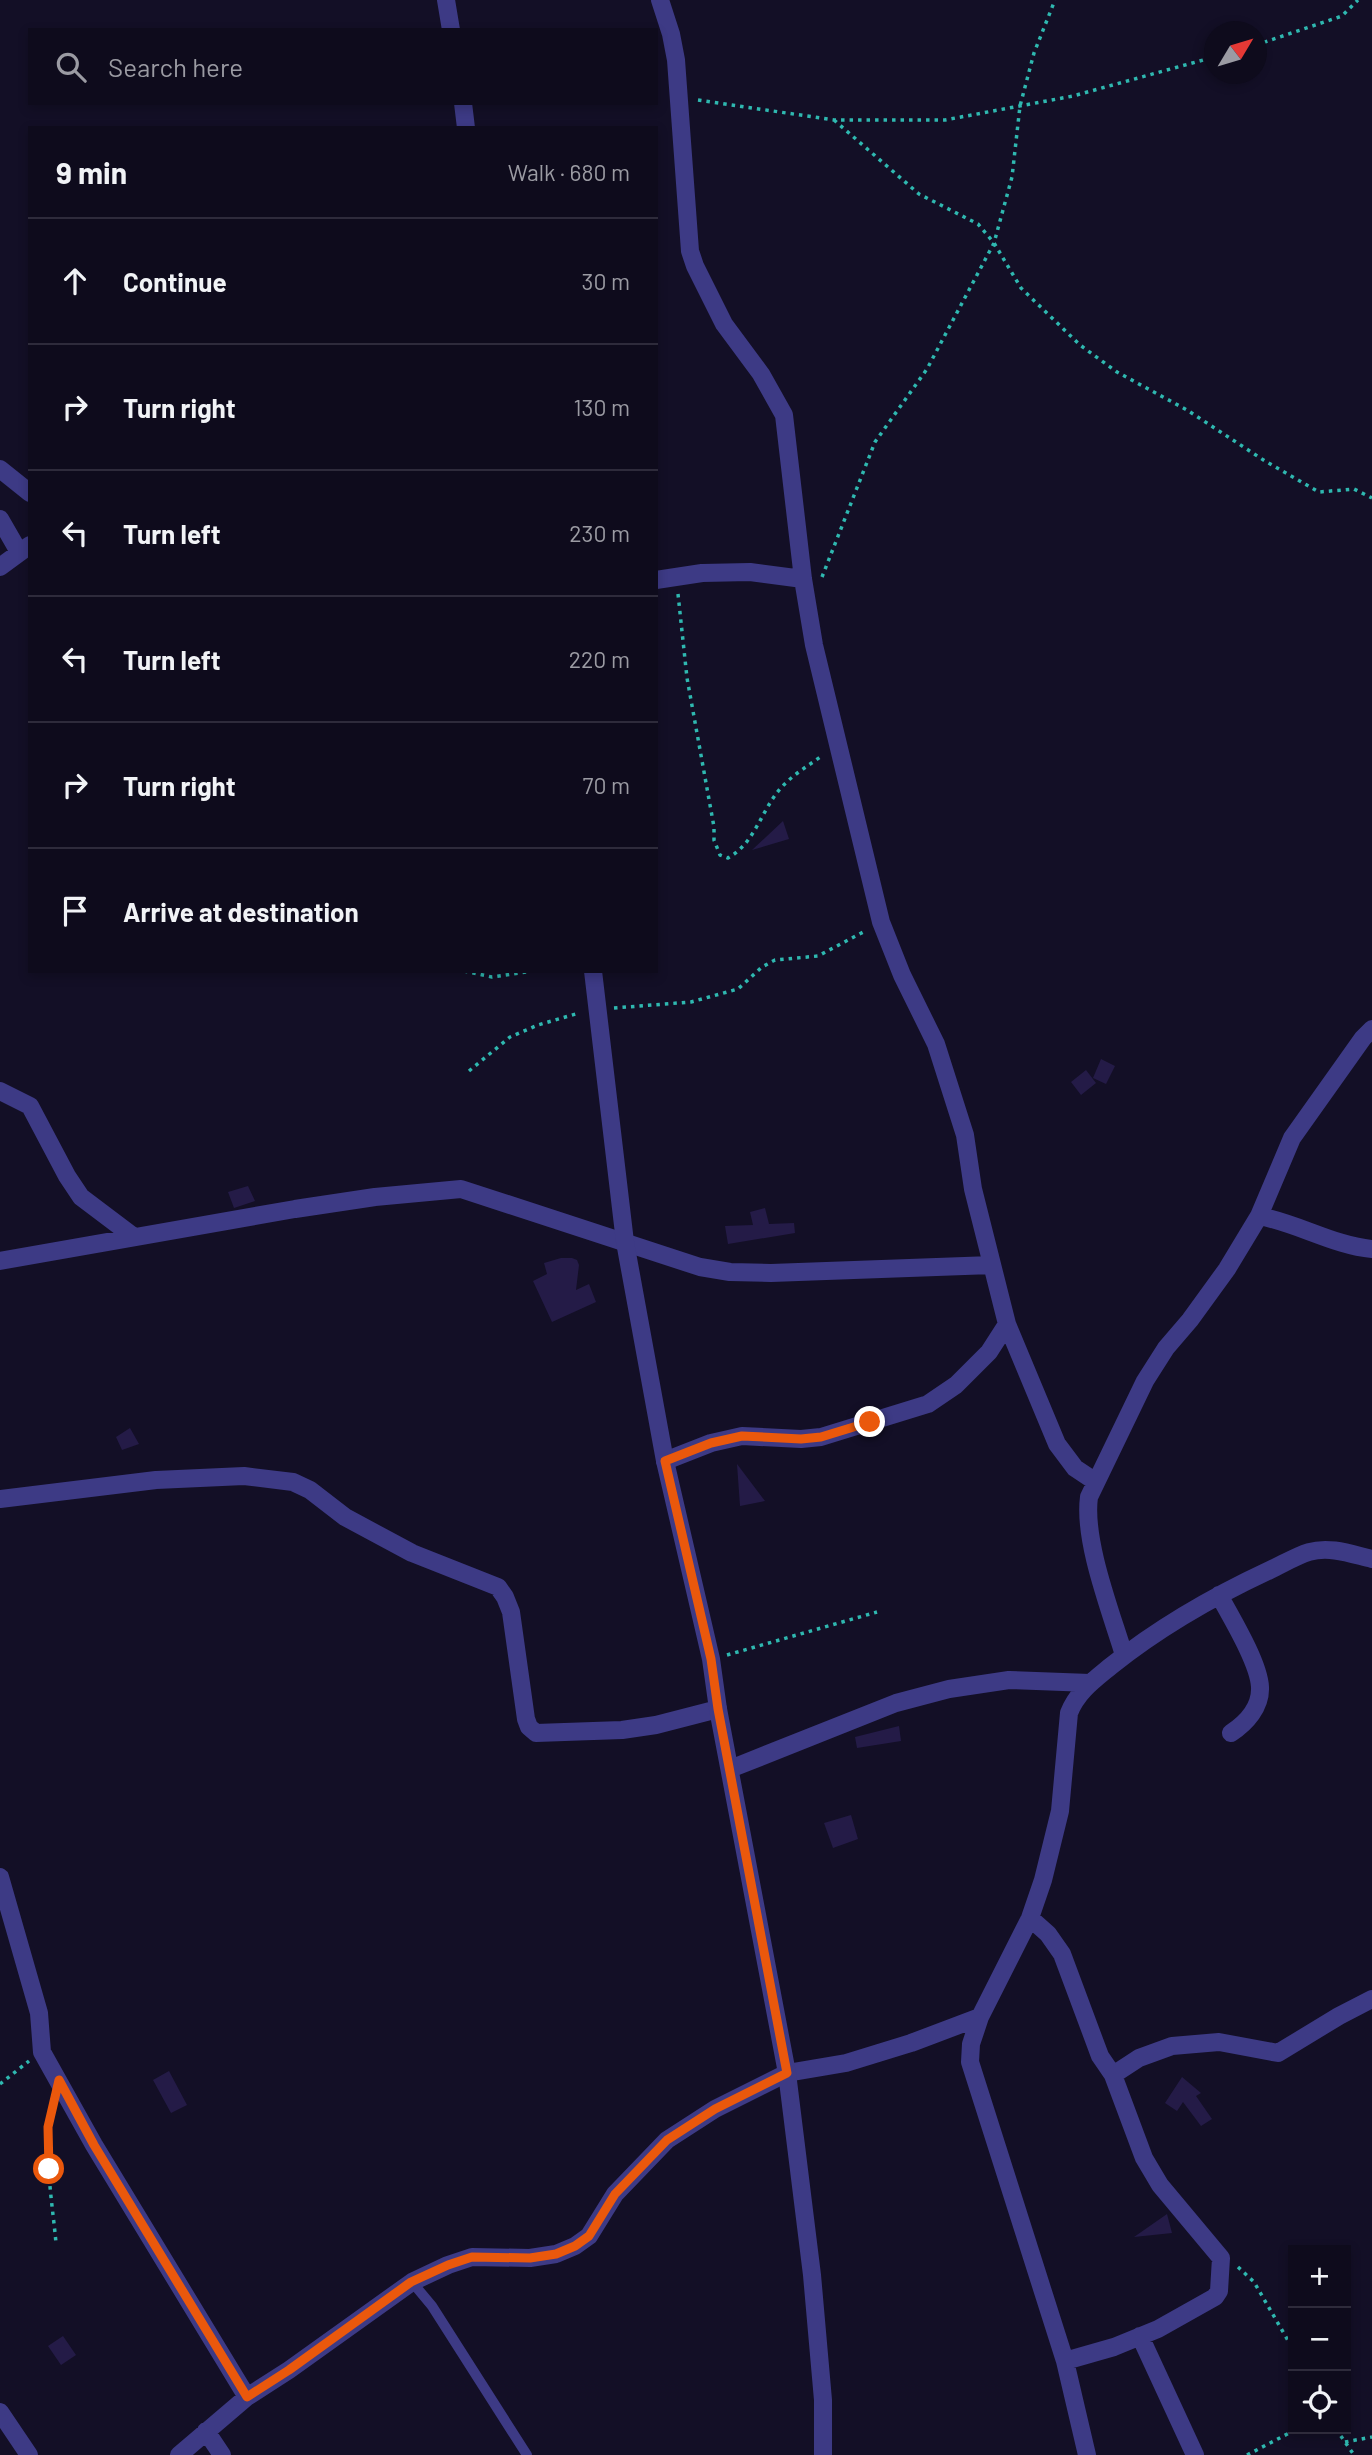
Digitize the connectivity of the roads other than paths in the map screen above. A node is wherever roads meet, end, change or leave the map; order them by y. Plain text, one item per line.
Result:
1 (446, 0) edge
2 (660, 0) edge
3 (451, 28) edge
4 (463, 105) edge
5 (466, 126) edge
6 (0, 469) edge
7 (28, 491) edge
8 (0, 519) edge
9 (24, 549) edge
10 (0, 566) edge
11 (803, 579) junction
12 (658, 580) edge
13 (593, 973) edge
14 (1372, 1029) edge
15 (0, 1091) edge
16 (1259, 1216) junction
17 (134, 1237) junction
18 (625, 1242) junction
19 (1372, 1249) edge
20 (0, 1261) edge
21 (992, 1265) junction
22 (1007, 1324) junction
23 (665, 1461) junction
24 (1096, 1482) junction
25 (0, 1499) edge
26 (1372, 1559) edge
27 (1219, 1595) junction
28 (1124, 1656) junction
29 (1090, 1683) junction
30 (718, 1709) junction
31 (1231, 1733) dead end
32 (730, 1769) junction
33 (0, 1877) edge
34 (1030, 1918) junction
35 (1372, 1999) edge
36 (979, 2017) junction
37 (787, 2073) junction
38 (1114, 2075) junction
39 (411, 2282) junction
40 (1140, 2336) junction
41 (1065, 2361) junction
42 (247, 2397) junction
43 (0, 2412) edge
44 (206, 2431) junction
45 (29, 2455) edge
46 (179, 2455) edge
47 (222, 2455) edge
48 (527, 2455) edge
49 (823, 2455) edge
50 (1087, 2455) edge
51 (1195, 2455) edge

1 - 3 street
2 - 11 street
4 - 5 street
6 - 7 street
8 - 9 street
9 - 10 street
11 - 12 street
11 - 21 street
13 - 18 street
14 - 16 street
15 - 17 street
16 - 19 street
16 - 24 street
17 - 18 street
17 - 20 street
18 - 21 street
18 - 23 street
21 - 22 street
22 - 23 street
22 - 24 street
23 - 30 street
24 - 28 street
25 - 30 street
26 - 27 street
27 - 28 street
27 - 31 street
28 - 29 street
29 - 32 street
29 - 34 street
30 - 32 street
32 - 37 street
33 - 42 street
34 - 36 street
34 - 38 street
35 - 38 street
36 - 37 street
36 - 41 street
37 - 39 street
37 - 49 street
38 - 40 street
39 - 42 street
39 - 48 lane
40 - 41 street
40 - 51 street
41 - 50 street
42 - 44 street
43 - 45 street
44 - 46 street
44 - 47 street

